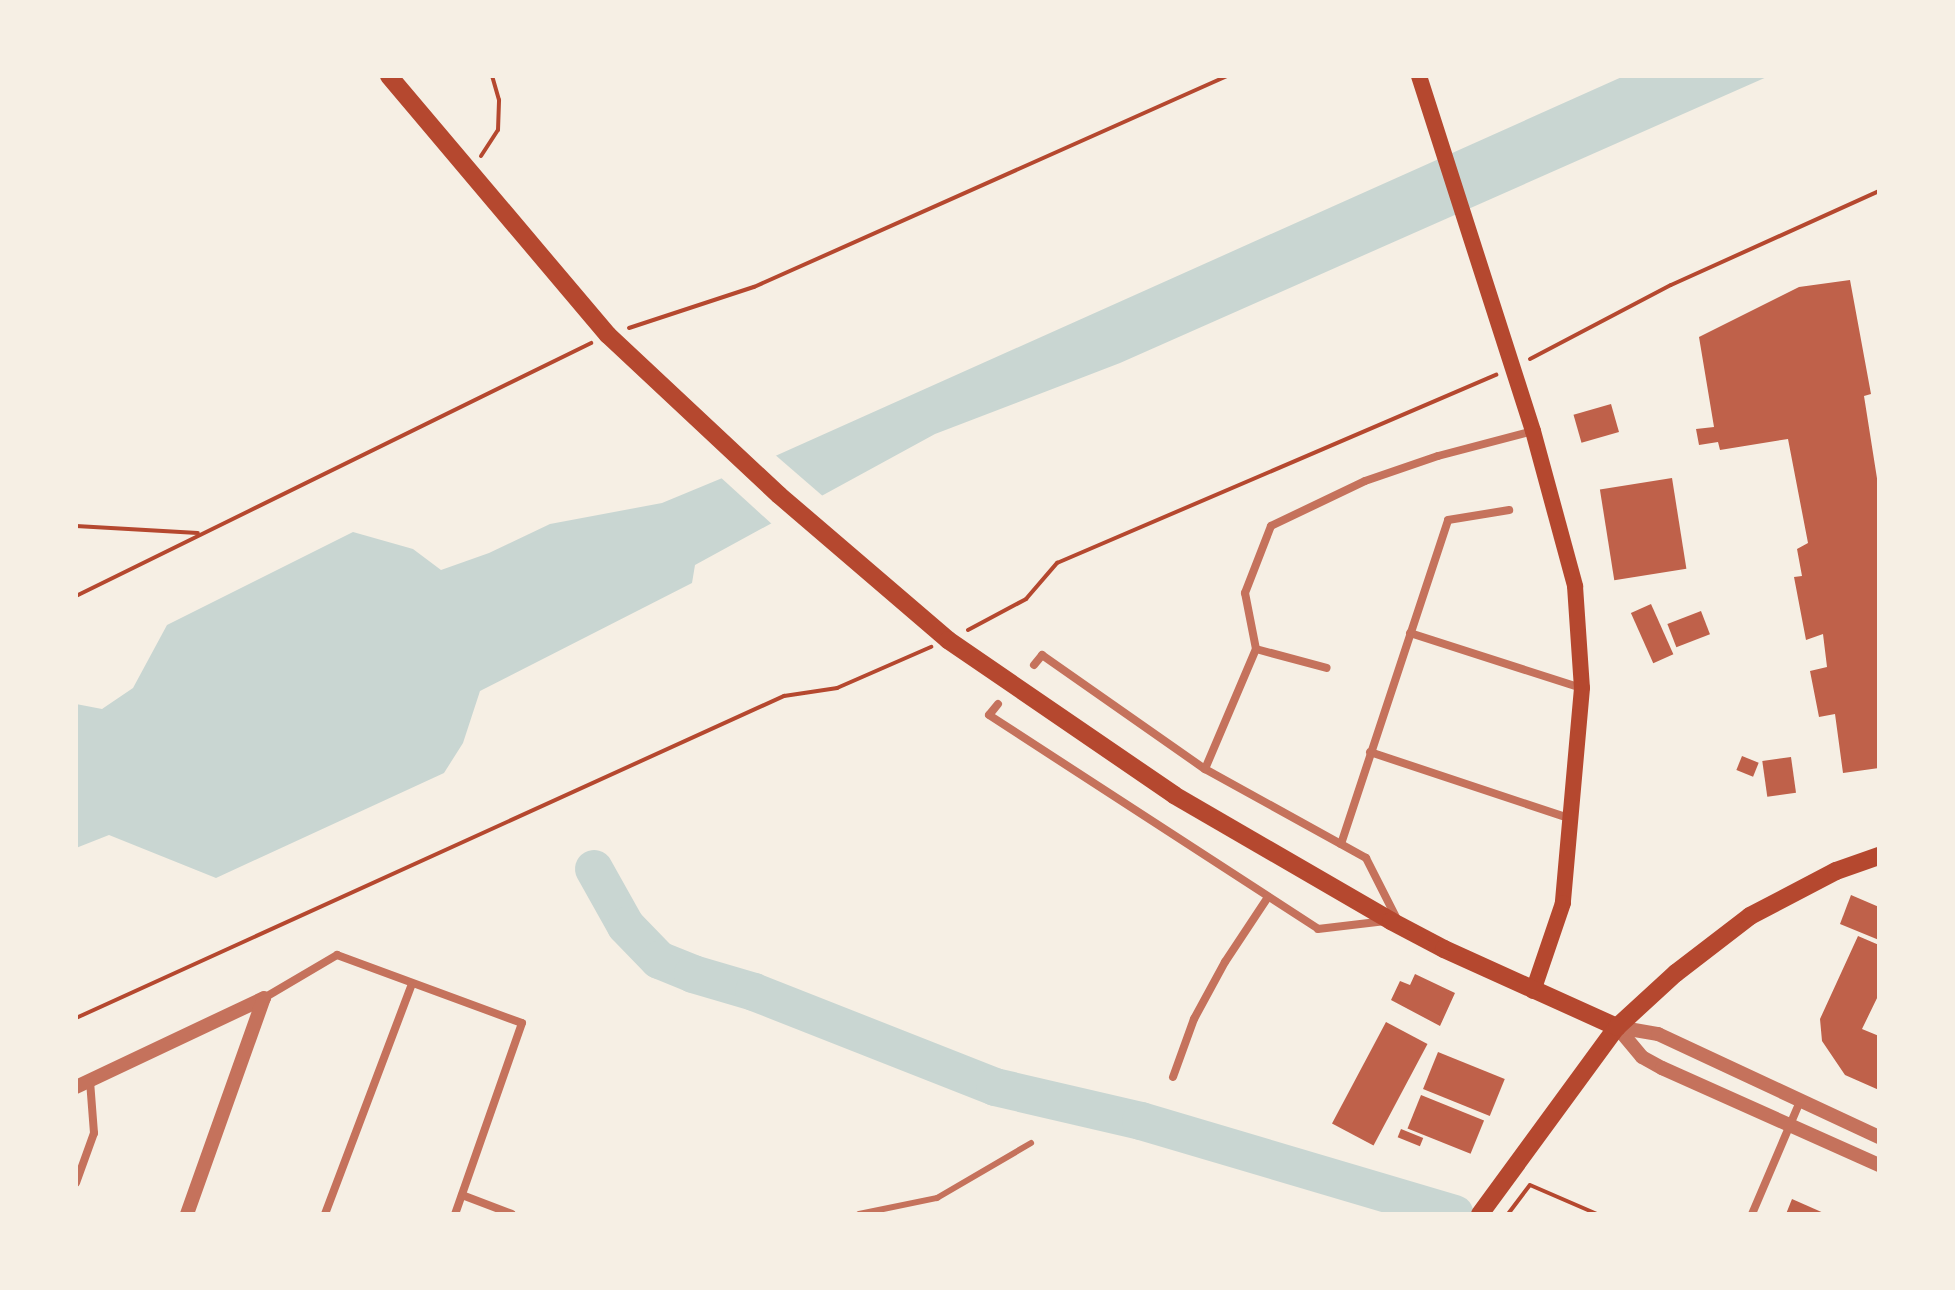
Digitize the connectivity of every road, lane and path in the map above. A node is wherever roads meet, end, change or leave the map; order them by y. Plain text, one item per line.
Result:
1 (389, 76) edge
2 (492, 76) edge
3 (1227, 76) edge
4 (1419, 76) edge
5 (470, 173) junction
6 (1879, 191) edge
7 (614, 339) junction
8 (1513, 368) junction
9 (1533, 431) junction
10 (1509, 510) dead end
11 (76, 526) edge
12 (201, 533) junction
13 (76, 596) edge
14 (942, 633) junction
15 (1410, 633) junction
16 (1256, 649) junction
17 (1034, 665) dead end
18 (1327, 668) dead end
19 (1582, 688) junction
20 (998, 704) dead end
21 (1370, 752) junction
22 (1205, 769) junction
23 (1572, 820) junction
24 (1341, 844) junction
25 (1879, 856) edge
26 (1268, 897) junction
27 (1396, 923) junction
28 (412, 984) junction
29 (1533, 991) junction
30 (264, 998) junction
31 (76, 1018) edge
32 (1617, 1027) junction
33 (1173, 1077) dead end
34 (83, 1084) edge
35 (1802, 1099) junction
36 (1790, 1125) junction
37 (1879, 1137) edge
38 (1031, 1143) dead end
39 (1879, 1165) edge
40 (76, 1183) edge
41 (462, 1195) junction
42 (187, 1214) edge
43 (325, 1214) edge
44 (455, 1214) edge
45 (512, 1214) edge
46 (859, 1214) edge
47 (1480, 1214) edge
48 (1508, 1214) edge
49 (1597, 1214) edge
50 (1752, 1214) edge

1 - 5 highway
2 - 5 path
3 - 7 path
4 - 8 main road
5 - 7 highway
6 - 8 path
7 - 12 path
7 - 14 highway
8 - 9 main road
8 - 14 path
9 - 16 street
9 - 19 main road
10 - 15 street
11 - 12 path
12 - 13 path
14 - 27 highway
14 - 31 path
15 - 19 street
15 - 21 street
16 - 18 street
16 - 22 street
17 - 22 street
19 - 23 main road
20 - 26 street
21 - 23 street
21 - 24 street
22 - 24 street
23 - 29 main road
24 - 27 street
25 - 32 highway
26 - 27 street
26 - 33 street
27 - 29 highway
28 - 30 street
28 - 41 street
28 - 43 street
29 - 32 highway
30 - 34 street
30 - 42 street
32 - 35 street
32 - 36 street
32 - 47 highway
34 - 40 street
35 - 36 street
35 - 37 street
36 - 39 street
36 - 50 street
38 - 46 lane
41 - 44 street
41 - 45 street
48 - 49 path

